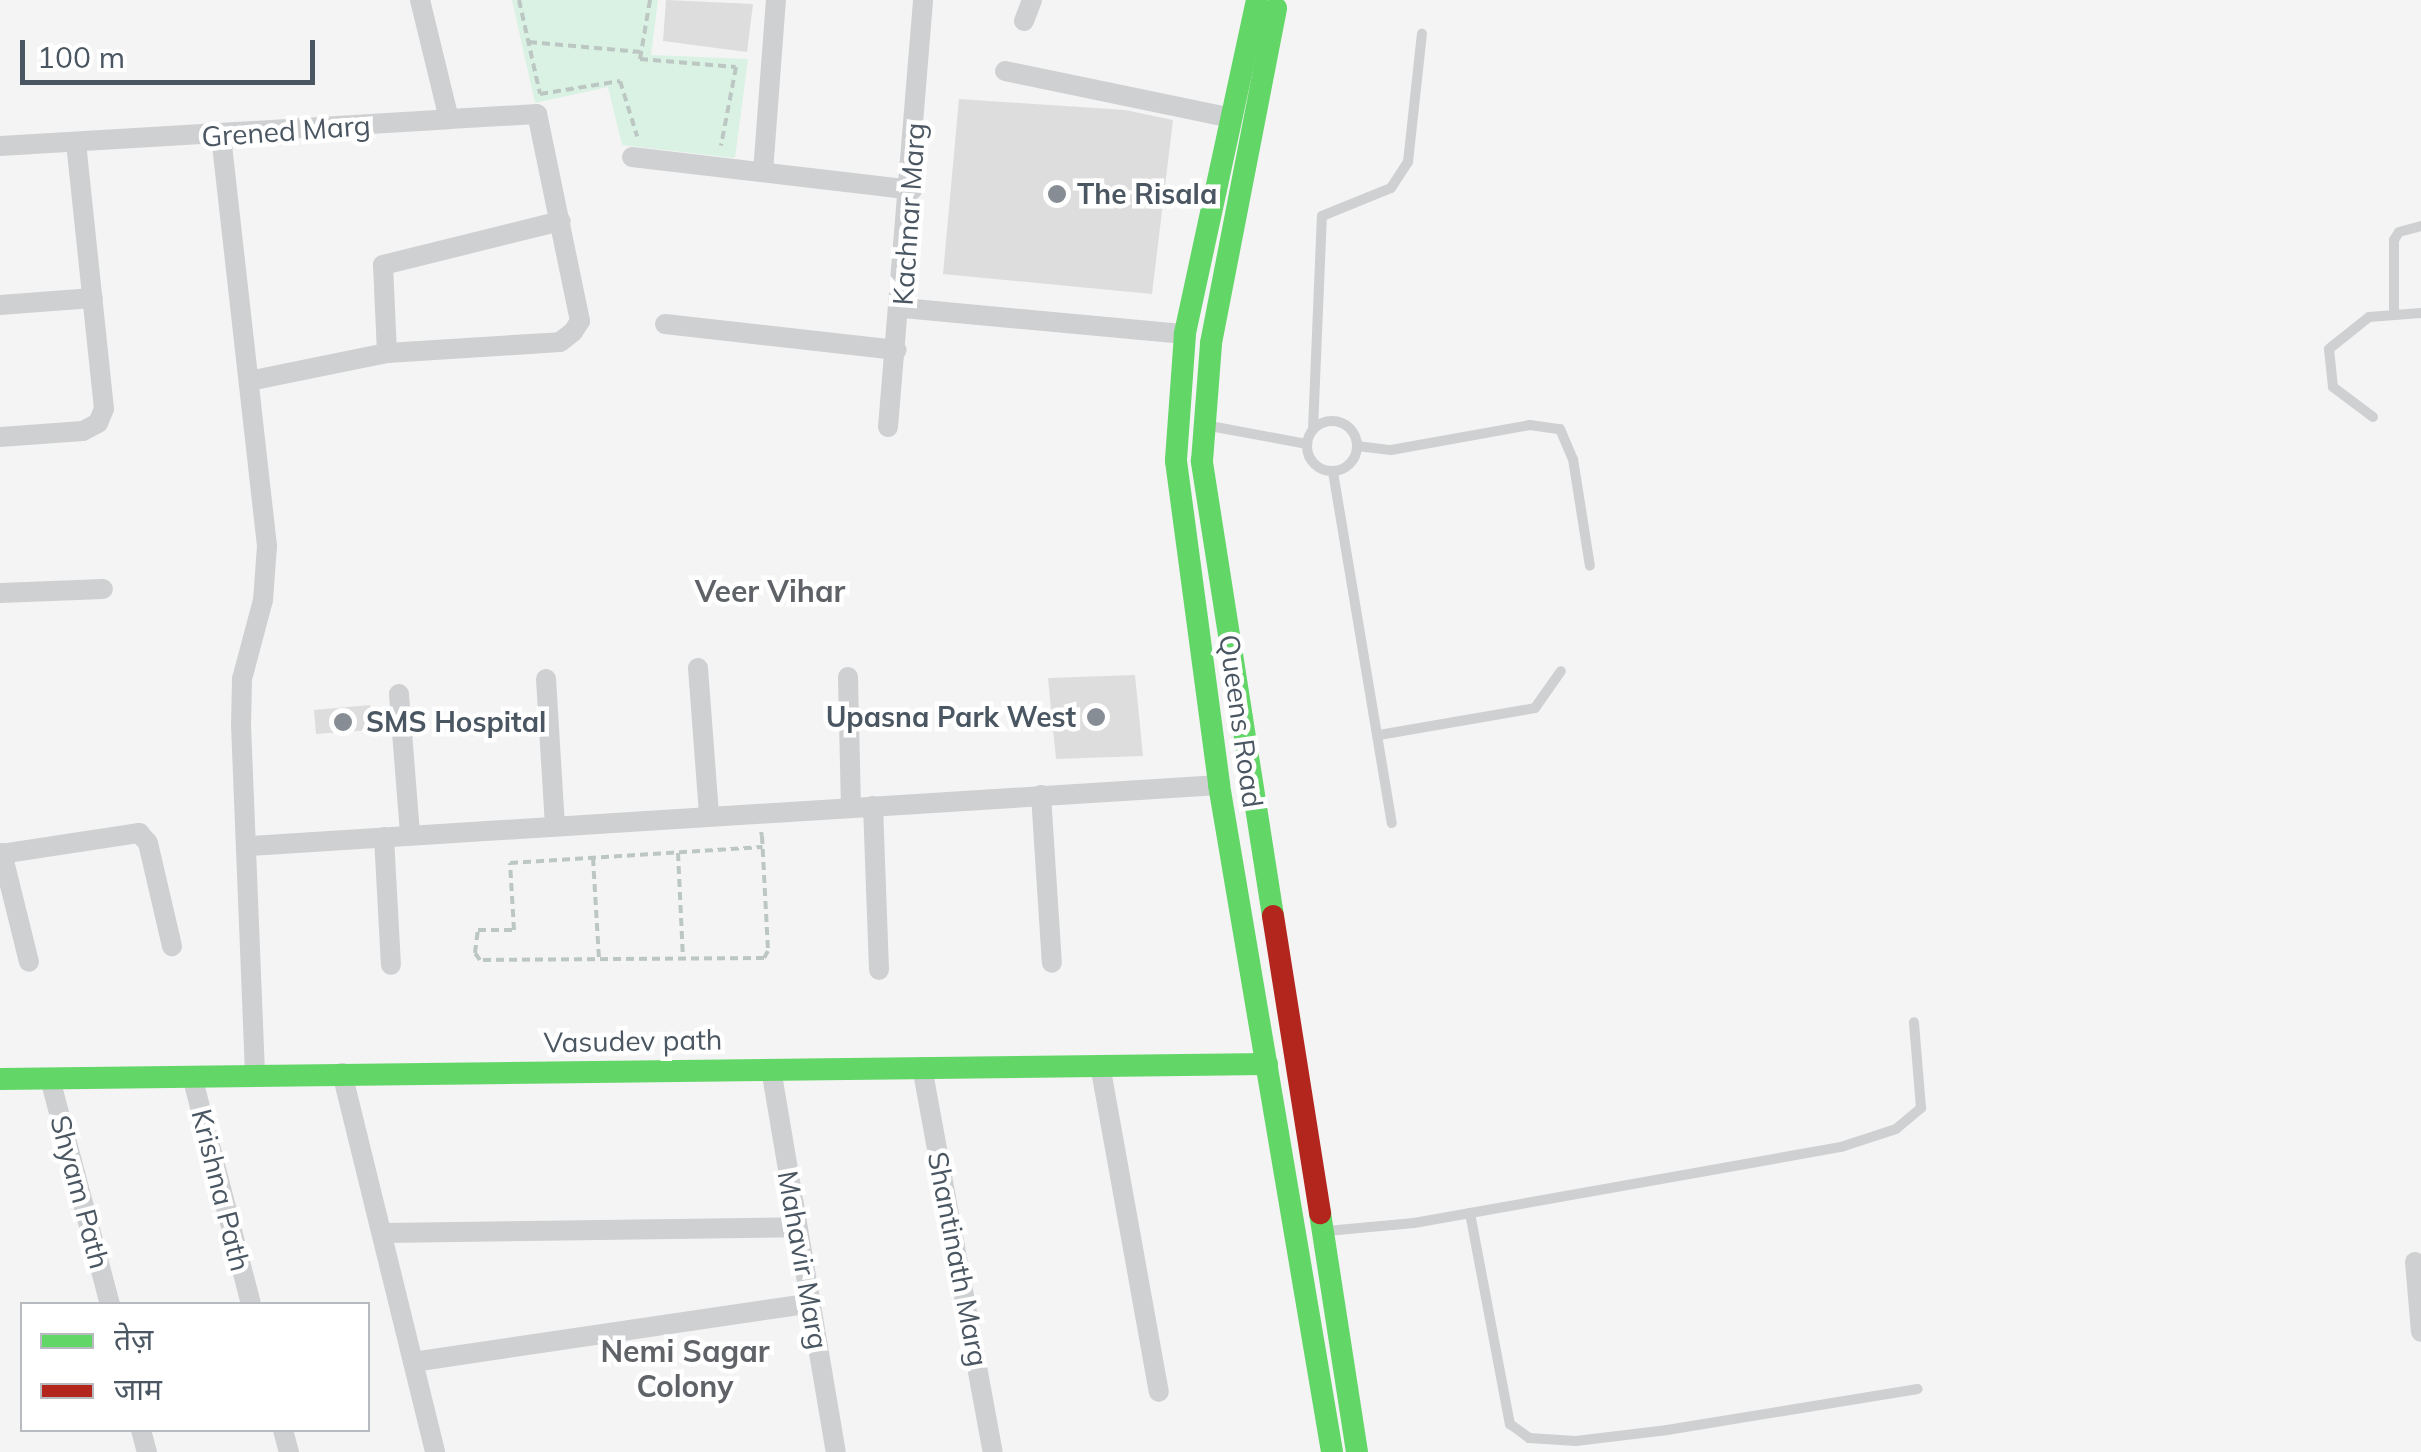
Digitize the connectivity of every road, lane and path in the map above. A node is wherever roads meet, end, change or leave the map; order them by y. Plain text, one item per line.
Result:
1 (420, 0) edge
2 (519, 0) edge
3 (650, 0) edge
4 (776, 0) edge
5 (923, 0) edge
6 (1032, 0) edge
7 (1256, 0) edge
8 (1278, 0) edge
9 (1024, 21) dead end
10 (1422, 34) dead end
11 (529, 42) junction
12 (641, 52) junction
13 (1004, 71) dead end
14 (1231, 118) junction
15 (449, 119) junction
16 (221, 136) junction
17 (650, 137) dead end
18 (76, 142) junction
19 (706, 144) dead end
20 (0, 146) edge
21 (632, 157) dead end
22 (762, 172) junction
23 (912, 190) junction
24 (561, 221) junction
25 (2421, 226) edge
26 (94, 298) junction
27 (0, 306) edge
28 (903, 308) junction
29 (2394, 310) junction
30 (2421, 314) edge
31 (665, 324) dead end
32 (1185, 334) junction
33 (896, 350) junction
34 (387, 354) junction
35 (249, 381) junction
36 (1176, 415) junction
37 (2373, 417) dead end
38 (1203, 424) junction
39 (888, 427) dead end
40 (1314, 429) junction
41 (0, 437) edge
42 (1306, 444) junction
43 (1357, 446) junction
44 (1333, 472) junction
45 (1590, 566) dead end
46 (102, 589) dead end
47 (0, 593) edge
48 (698, 668) dead end
49 (1561, 671) dead end
50 (848, 676) dead end
51 (546, 679) dead end
52 (399, 694) dead end
53 (1379, 735) junction
54 (1219, 784) junction
55 (1041, 795) junction
56 (851, 806) junction
57 (873, 806) junction
58 (758, 812) junction
59 (709, 816) junction
60 (1392, 823) dead end
61 (555, 826) junction
62 (410, 835) junction
63 (384, 837) junction
64 (249, 846) junction
65 (762, 847) junction
66 (678, 852) junction
67 (1, 854) edge
68 (593, 858) junction
69 (172, 946) dead end
70 (600, 959) junction
71 (683, 959) junction
72 (29, 962) dead end
73 (1052, 963) dead end
74 (391, 965) dead end
75 (879, 970) dead end
76 (1914, 1022) dead end
77 (1266, 1064) junction
78 (1100, 1065) junction
79 (922, 1067) junction
80 (771, 1069) junction
81 (342, 1073) junction
82 (192, 1076) junction
83 (255, 1076) junction
84 (50, 1079) junction
85 (0, 1080) edge
86 (1470, 1213) junction
87 (796, 1227) junction
88 (1307, 1232) junction
89 (383, 1233) junction
90 (2415, 1262) dead end
91 (109, 1302) edge
92 (250, 1302) edge
93 (810, 1303) junction
94 (2421, 1332) edge
95 (413, 1362) junction
96 (1918, 1389) dead end
97 (1159, 1392) dead end
98 (435, 1452) edge
99 (836, 1452) edge
100 (994, 1452) edge
101 (1332, 1452) edge
102 (1357, 1452) edge

1 - 15 street
2 - 11 path
3 - 12 path
4 - 22 street
5 - 23 street, Kachnar Marg
6 - 9 street
7 - 14 street, Queens Road
8 - 38 street, Queens Road
10 - 40 lane
11 - 12 path
11 - 17 path
12 - 19 path
13 - 14 street
14 - 32 street, Queens Road
15 - 16 street, Grened Marg
15 - 24 street, Grened Marg
16 - 18 street, Grened Marg
16 - 35 street
18 - 20 street, Grened Marg
18 - 26 street
21 - 22 street
22 - 23 street
23 - 28 street, Kachnar Marg
24 - 34 street
24 - 34 street
25 - 29 lane
26 - 27 street
26 - 41 street
28 - 32 street
28 - 33 street, Kachnar Marg
29 - 30 lane
29 - 37 lane
31 - 33 street
32 - 36 street, Queens Road
33 - 39 street, Kachnar Marg
34 - 35 street
35 - 64 street
36 - 38 lane
36 - 54 street, Queens Road
38 - 42 lane
38 - 88 street, Queens Road
40 - 42 lane
40 - 43 lane
42 - 44 lane
43 - 44 lane
43 - 45 lane
44 - 53 lane
46 - 47 street
48 - 59 street
49 - 53 lane
50 - 56 street
51 - 61 street
52 - 62 street
53 - 60 lane
54 - 55 street
54 - 77 street, Queens Road
55 - 57 street
55 - 73 street
56 - 57 street
56 - 58 street
57 - 75 street
58 - 59 street
58 - 65 path
59 - 61 street
61 - 62 street
62 - 63 street
63 - 64 street
63 - 74 street
64 - 83 street
65 - 66 path
65 - 71 path
66 - 68 path
66 - 71 path
67 - 69 street
67 - 72 street
68 - 70 path
68 - 70 path
70 - 71 path
76 - 86 lane
77 - 78 street, Vasudev path
77 - 88 street, Queens Road
78 - 79 street, Vasudev path
78 - 97 street
79 - 80 street, Vasudev path
79 - 100 street, Shantinath Marg
80 - 81 street, Vasudev path
80 - 87 street, Mahavir Marg
81 - 83 street, Vasudev path
81 - 89 street
82 - 83 street, Vasudev path
82 - 84 street, Vasudev path
82 - 92 street, Krishna Path
84 - 85 street, Vasudev path
84 - 91 street, Shyam Path
86 - 88 lane
86 - 96 lane
87 - 89 street
87 - 93 street, Mahavir Marg
88 - 101 street, Queens Road
88 - 102 street, Queens Road
89 - 95 street
90 - 94 street
93 - 95 street
93 - 99 street, Mahavir Marg
95 - 98 street

